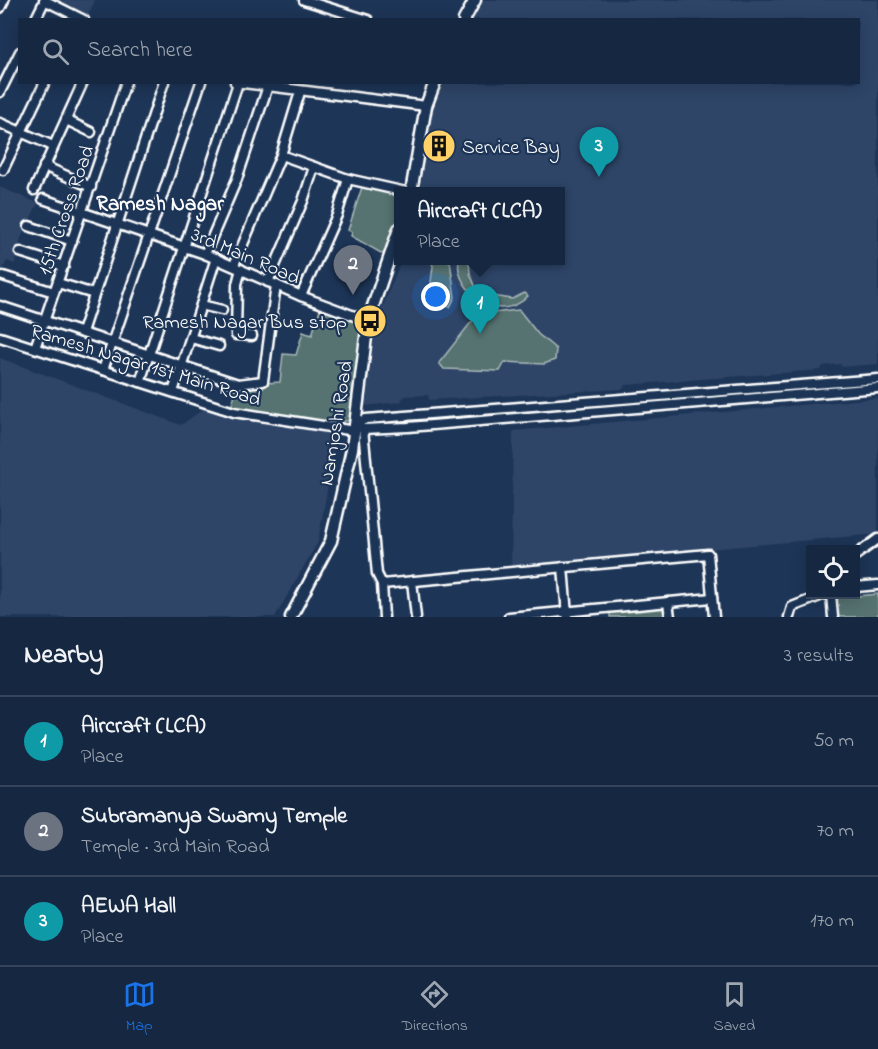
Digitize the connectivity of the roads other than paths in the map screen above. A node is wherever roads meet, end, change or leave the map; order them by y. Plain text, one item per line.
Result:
1 (4, 0) edge
2 (44, 0) edge
3 (304, 0) edge
4 (475, 0) edge
5 (0, 8) edge
6 (36, 18) edge
7 (79, 18) edge
8 (362, 18) edge
9 (465, 18) edge
10 (18, 56) edge
11 (44, 84) edge
12 (82, 84) edge
13 (125, 84) edge
14 (163, 84) edge
15 (200, 84) edge
16 (236, 84) edge
17 (247, 84) edge
18 (434, 84) edge
19 (268, 86) junction
20 (0, 92) edge
21 (300, 92) junction
22 (426, 106) junction
23 (66, 120) junction
24 (0, 123) edge
25 (21, 132) junction
26 (91, 132) dead end
27 (53, 146) junction
28 (281, 155) junction
29 (44, 166) junction
30 (314, 167) junction
31 (3, 170) dead end
32 (348, 178) junction
33 (91, 187) junction
34 (412, 187) edge
35 (394, 189) edge
36 (34, 190) dead end
37 (43, 200) dead end
38 (82, 213) junction
39 (117, 224) junction
40 (29, 226) dead end
41 (150, 234) junction
42 (72, 241) junction
43 (394, 244) edge
44 (183, 246) junction
45 (20, 252) dead end
46 (205, 254) junction
47 (216, 258) junction
48 (64, 266) junction
49 (238, 267) junction
50 (3, 276) dead end
51 (58, 283) junction
52 (272, 284) junction
53 (54, 292) junction
54 (94, 294) junction
55 (301, 296) junction
56 (201, 305) junction
57 (0, 306) edge
58 (222, 310) dead end
59 (44, 321) junction
60 (368, 321) junction
61 (82, 332) junction
62 (252, 336) dead end
63 (0, 337) edge
64 (190, 338) junction
65 (112, 342) junction
66 (219, 346) dead end
67 (35, 348) junction
68 (149, 354) junction
69 (182, 365) junction
70 (103, 370) junction
71 (878, 379) edge
72 (140, 382) junction
73 (878, 388) edge
74 (173, 392) junction
75 (357, 428) junction
76 (878, 539) edge
77 (860, 552) edge
78 (563, 567) junction
79 (412, 581) junction
80 (382, 584) junction
81 (878, 585) edge
82 (860, 587) edge
83 (712, 598) junction
84 (812, 599) edge
85 (831, 599) edge
86 (668, 602) junction
87 (606, 613) edge
88 (567, 614) edge
89 (291, 617) edge
90 (384, 617) edge
91 (416, 617) edge
92 (515, 617) edge
93 (670, 617) edge
94 (714, 617) edge
95 (789, 617) edge
96 (833, 617) edge

1 - 5 street
2 - 6 street
2 - 7 street
3 - 8 street
4 - 9 main road
10 - 20 street
11 - 25 street
12 - 23 street
13 - 33 street, 15th Cross Road
14 - 39 street
15 - 41 street
16 - 44 street
17 - 19 street
18 - 22 main road
19 - 21 street
19 - 46 street
21 - 22 street
21 - 28 street
22 - 34 main road
23 - 26 street
23 - 27 street
24 - 25 street
25 - 27 street
25 - 31 street
27 - 29 street
28 - 30 street
28 - 49 street
29 - 33 street
29 - 36 street
30 - 32 street
30 - 52 street
32 - 35 street
32 - 55 street
33 - 38 street, 15th Cross Road
37 - 38 street, 3rd Main Road
38 - 39 street, 3rd Main Road
38 - 42 street, 15th Cross Road
39 - 41 street, 3rd Main Road
39 - 54 street
40 - 42 street
41 - 44 street, 3rd Main Road
41 - 65 street
42 - 48 street, 15th Cross Road
43 - 60 main road, Namjoshi Road
44 - 46 street, 3rd Main Road
44 - 68 street
45 - 48 street
46 - 47 street, 3rd Main Road
47 - 49 street, 3rd Main Road
47 - 56 street
48 - 51 street, 15th Cross Road
49 - 52 street, 3rd Main Road
49 - 62 street
50 - 53 street
51 - 53 street, 15th Cross Road
51 - 54 street
52 - 55 street, 3rd Main Road
52 - 69 street
53 - 59 street, 15th Cross Road
54 - 61 street
55 - 60 street, 3rd Main Road
56 - 58 street
56 - 64 street
57 - 59 street
59 - 61 street
59 - 67 street, 15th Cross Road
60 - 75 main road, Namjoshi Road
61 - 65 street
63 - 67 street, Ramesh Nagar 1st Main Road
64 - 66 street
64 - 69 street
65 - 68 street
65 - 70 street
67 - 70 street, Ramesh Nagar 1st Main Road
68 - 69 street
68 - 72 street
69 - 74 street
70 - 72 street, Ramesh Nagar 1st Main Road
71 - 75 street
72 - 74 street, Ramesh Nagar 1st Main Road
73 - 75 street
74 - 75 street, Ramesh Nagar 1st Main Road
75 - 80 street
75 - 89 main road, Namjoshi Road
76 - 77 street
78 - 79 street
78 - 83 street
78 - 88 street
79 - 80 street
79 - 91 street
80 - 90 street
81 - 82 street
83 - 86 street
83 - 94 street
84 - 95 street
85 - 96 street
86 - 87 street
86 - 93 street
87 - 88 street
88 - 92 street

